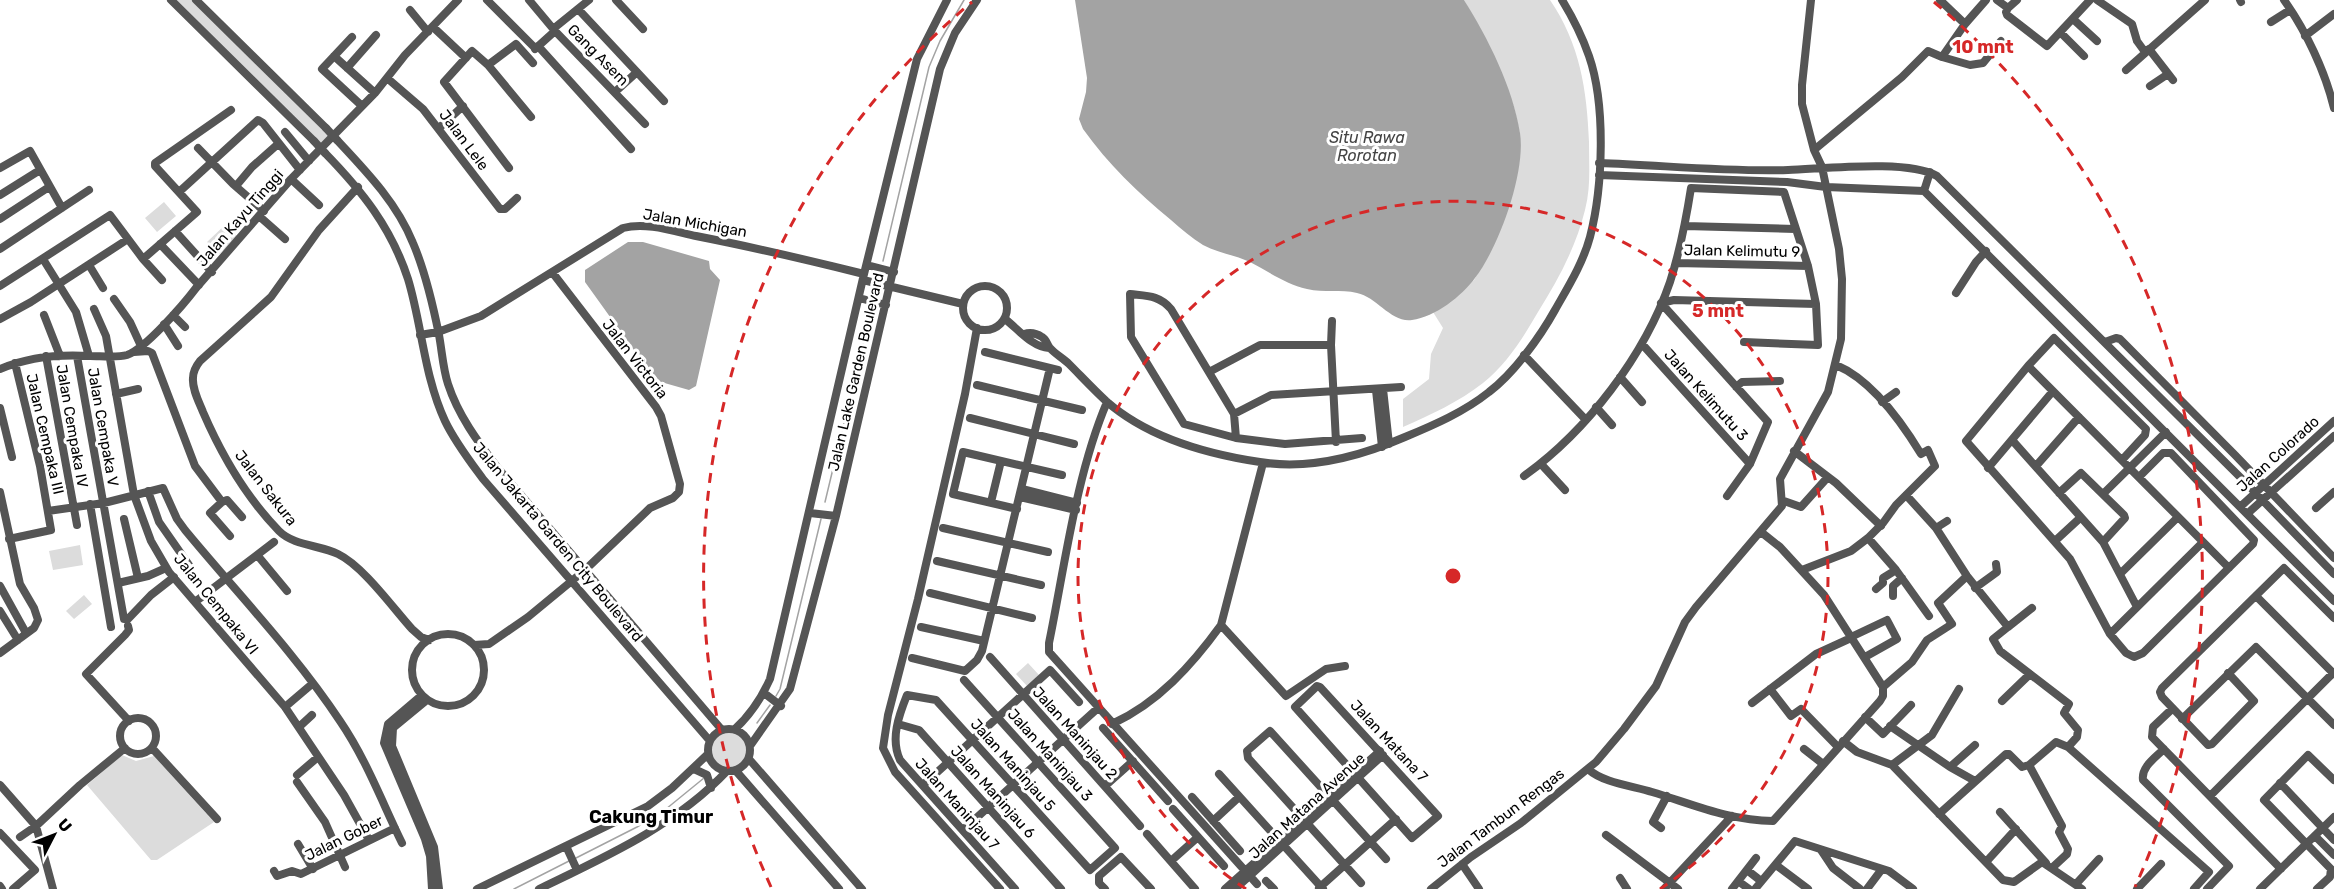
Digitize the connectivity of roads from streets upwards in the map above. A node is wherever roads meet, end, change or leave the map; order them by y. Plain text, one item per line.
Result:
1 (171, 0) edge
2 (196, 0) edge
3 (458, 0) edge
4 (487, 0) edge
5 (529, 0) edge
6 (616, 0) edge
7 (947, 0) edge
8 (977, 0) edge
9 (1562, 0) edge
10 (1940, 0) edge
11 (1986, 0) edge
12 (1997, 0) edge
13 (2017, 0) edge
14 (2090, 0) edge
15 (2097, 0) edge
16 (587, 1) edge
17 (1813, 1) edge
18 (2201, 1) edge
19 (2289, 3) edge
20 (2008, 8) junction
21 (578, 9) junction
22 (410, 10) dead end
23 (2334, 14) edge
24 (2073, 19) junction
25 (2271, 22) dead end
26 (1965, 24) junction
27 (644, 29) dead end
28 (431, 30) junction
29 (554, 30) junction
30 (2060, 32) junction
31 (376, 35) dead end
32 (2305, 36) junction
33 (352, 37) dead end
34 (2001, 41) dead end
35 (2097, 41) dead end
36 (537, 47) junction
37 (2147, 51) junction
38 (527, 55) junction
39 (334, 56) junction
40 (2084, 56) dead end
41 (1942, 57) junction
42 (466, 58) junction
43 (533, 63) dead end
44 (488, 65) junction
45 (347, 68) junction
46 (2126, 70) dead end
47 (637, 72) junction
48 (387, 78) junction
49 (2150, 86) dead end
50 (2332, 90) edge
51 (615, 92) junction
52 (375, 93) junction
53 (664, 101) dead end
54 (362, 106) junction
55 (463, 106) junction
56 (2334, 108) edge
57 (231, 110) dead end
58 (531, 117) dead end
59 (645, 124) dead end
60 (439, 128) junction
61 (285, 132) dead end
62 (278, 144) junction
63 (1819, 147) junction
64 (198, 148) dead end
65 (631, 149) dead end
66 (309, 161) junction
67 (211, 162) junction
68 (1599, 163) junction
69 (1822, 167) junction
70 (0, 168) edge
71 (509, 168) dead end
72 (40, 170) junction
73 (300, 170) junction
74 (1786, 170) junction
75 (1930, 172) junction
76 (1599, 175) junction
77 (291, 179) junction
78 (1787, 182) junction
79 (236, 186) junction
80 (49, 187) junction
81 (358, 187) junction
82 (1826, 187) junction
83 (89, 190) dead end
84 (1923, 190) junction
85 (179, 192) junction
86 (0, 195) edge
87 (517, 198) dead end
88 (320, 205) dead end
89 (62, 208) junction
90 (261, 214) junction
91 (0, 219) edge
92 (1684, 226) junction
93 (1795, 229) junction
94 (175, 231) junction
95 (128, 239) junction
96 (285, 239) dead end
97 (160, 244) junction
98 (0, 249) edge
99 (1986, 251) junction
100 (43, 259) junction
101 (143, 259) junction
102 (1676, 263) junction
103 (89, 265) junction
104 (1808, 266) junction
105 (212, 272) junction
106 (552, 272) junction
107 (894, 272) junction
108 (865, 273) junction
109 (162, 280) dead end
110 (60, 284) junction
111 (199, 285) junction
112 (0, 286) edge
113 (103, 288) dead end
114 (890, 288) junction
115 (1956, 293) dead end
116 (859, 298) junction
117 (114, 299) dead end
118 (963, 304) junction
119 (1816, 304) junction
120 (886, 305) junction
121 (94, 309) dead end
122 (44, 315) dead end
123 (173, 315) junction
124 (0, 320) edge
125 (1005, 320) junction
126 (1332, 321) dead end
127 (164, 324) junction
128 (185, 327) dead end
129 (977, 328) junction
130 (438, 332) junction
131 (420, 334) junction
132 (1744, 342) dead end
133 (2105, 342) junction
134 (1642, 344) junction
135 (1330, 345) junction
136 (141, 346) junction
137 (178, 346) dead end
138 (132, 352) junction
139 (985, 352) dead end
140 (1524, 355) junction
141 (60, 356) junction
142 (76, 356) junction
143 (89, 356) junction
144 (110, 356) junction
145 (46, 357) junction
146 (15, 363) junction
147 (1838, 366) junction
148 (2028, 366) junction
149 (0, 369) edge
150 (1209, 372) junction
151 (1620, 377) junction
152 (1780, 381) dead end
153 (977, 385) dead end
154 (1401, 387) dead end
155 (1736, 387) junction
156 (138, 389) dead end
157 (1380, 390) junction
158 (2053, 391) junction
159 (1333, 392) junction
160 (1896, 392) dead end
161 (116, 394) junction
162 (1042, 400) junction
163 (1107, 402) junction
164 (1642, 402) dead end
165 (1882, 402) junction
166 (2184, 403) junction
167 (1596, 407) junction
168 (0, 408) edge
169 (1082, 410) dead end
170 (2176, 413) junction
171 (1234, 414) junction
172 (2079, 417) junction
173 (970, 418) dead end
174 (1585, 419) junction
175 (2334, 421) edge
176 (1612, 425) dead end
177 (2166, 432) junction
178 (1034, 434) junction
179 (2334, 436) edge
180 (1236, 438) junction
181 (1362, 438) dead end
182 (2012, 440) junction
183 (1336, 442) junction
184 (1074, 444) dead end
185 (1385, 446) junction
186 (1794, 451) junction
187 (12, 457) dead end
188 (1001, 460) junction
189 (2122, 460) junction
190 (1263, 463) junction
191 (1541, 464) junction
192 (1750, 464) junction
193 (1026, 466) junction
194 (2036, 466) junction
195 (1988, 468) junction
196 (2129, 468) junction
197 (1062, 475) dead end
198 (1524, 476) dead end
199 (2139, 477) junction
200 (1827, 478) junction
201 (2264, 485) junction
202 (1565, 490) dead end
203 (148, 491) junction
204 (0, 492) edge
205 (1021, 493) junction
206 (2059, 493) junction
207 (2104, 493) junction
208 (2272, 493) junction
209 (2254, 494) junction
210 (134, 495) junction
211 (1906, 495) junction
212 (2333, 495) edge
213 (1727, 496) dead end
214 (1784, 501) junction
215 (222, 502) junction
216 (991, 502) junction
217 (2261, 502) junction
218 (104, 503) junction
219 (90, 504) junction
220 (2243, 505) junction
221 (73, 506) junction
222 (1077, 507) junction
223 (1017, 508) junction
224 (2316, 508) dead end
225 (48, 510) junction
226 (2250, 512) junction
227 (810, 513) junction
228 (836, 516) junction
229 (242, 517) dead end
230 (2178, 517) junction
231 (2080, 518) junction
232 (124, 519) dead end
233 (1947, 521) dead end
234 (77, 525) dead end
235 (1881, 526) junction
236 (943, 528) dead end
237 (1936, 528) junction
238 (1766, 535) junction
239 (230, 536) dead end
240 (1868, 538) junction
241 (9, 539) junction
242 (2055, 541) junction
243 (2103, 542) junction
244 (2203, 542) junction
245 (274, 543) dead end
246 (1008, 543) junction
247 (1048, 552) dead end
248 (258, 556) junction
249 (2334, 558) edge
250 (937, 561) dead end
251 (1996, 564) dead end
252 (189, 565) dead end
253 (166, 568) junction
254 (2229, 568) junction
255 (585, 570) junction
256 (1802, 570) junction
257 (1896, 570) junction
258 (2120, 574) junction
259 (2334, 574) edge
260 (1000, 576) junction
261 (1967, 576) junction
262 (174, 577) junction
263 (138, 578) junction
264 (1902, 578) junction
265 (226, 579) junction
266 (572, 581) junction
267 (118, 583) junction
268 (20, 584) junction
269 (1041, 585) dead end
270 (0, 586) edge
271 (1975, 588) junction
272 (1876, 589) dead end
273 (287, 591) dead end
274 (930, 593) dead end
275 (1893, 596) dead end
276 (2256, 596) junction
277 (2334, 601) edge
278 (195, 602) junction
279 (993, 608) junction
280 (2032, 608) dead end
281 (2137, 608) junction
282 (0, 612) edge
283 (1929, 616) dead end
284 (1032, 618) dead end
285 (2334, 618) edge
286 (127, 622) junction
287 (1221, 625) junction
288 (111, 627) dead end
289 (921, 627) dead end
290 (2008, 627) junction
291 (412, 629) junction
292 (26, 633) junction
293 (2110, 634) junction
294 (1851, 638) junction
295 (496, 639) junction
296 (18, 640) junction
297 (429, 640) junction
298 (984, 641) junction
299 (474, 645) junction
300 (421, 647) junction
301 (0, 652) edge
302 (990, 657) dead end
303 (1865, 657) junction
304 (912, 658) dead end
305 (483, 659) junction
306 (1345, 666) dead end
307 (2228, 673) junction
308 (2030, 674) junction
309 (2333, 674) edge
310 (964, 676) junction
311 (312, 684) junction
312 (1884, 687) junction
313 (1959, 688) dead end
314 (1770, 689) junction
315 (764, 693) junction
316 (907, 695) joint
317 (1023, 695) junction
318 (424, 698) junction
319 (2308, 698) junction
320 (2002, 701) dead end
321 (1078, 702) dead end
322 (1752, 704) dead end
323 (1911, 705) dead end
324 (781, 706) junction
325 (1097, 706) junction
326 (285, 707) junction
327 (2172, 709) junction
328 (312, 715) dead end
329 (998, 717) junction
330 (1865, 717) junction
331 (2182, 719) junction
332 (713, 720) junction
333 (129, 721) junction
334 (898, 724) junction
335 (1112, 724) junction
336 (2334, 724) edge
337 (1890, 726) junction
338 (299, 727) junction
339 (1103, 728) dead end
340 (735, 729) junction
341 (722, 730) junction
342 (702, 731) junction
343 (1062, 738) junction
344 (973, 740) junction
345 (710, 741) junction
346 (1841, 744) junction
347 (1975, 745) dead end
348 (750, 746) junction
349 (1918, 746) junction
350 (2068, 747) junction
351 (125, 748) junction
352 (152, 748) junction
353 (1804, 749) dead end
354 (2164, 749) junction
355 (1382, 753) junction
356 (708, 754) junction
357 (318, 757) junction
358 (749, 759) junction
359 (1037, 760) junction
360 (1132, 761) junction
361 (948, 763) junction
362 (1822, 764) junction
363 (1892, 765) junction
364 (2029, 765) junction
365 (1950, 767) junction
366 (694, 770) junction
367 (731, 771) junction
368 (1590, 771) junction
369 (1219, 774) dead end
370 (1356, 776) junction
371 (2334, 780) edge
372 (1975, 781) junction
373 (1012, 783) junction
374 (2280, 783) junction
375 (0, 785) edge
376 (923, 786) junction
377 (1105, 786) junction
378 (711, 788) junction
379 (1667, 796) junction
380 (2210, 796) junction
381 (1239, 797) junction
382 (1192, 798) dead end
383 (1331, 798) junction
384 (1168, 801) dead end
385 (987, 806) junction
386 (1173, 809) dead end
387 (2000, 812) dead end
388 (1939, 814) junction
389 (1732, 816) junction
390 (2334, 817) edge
391 (217, 819) dead end
392 (1396, 819) junction
393 (1213, 821) junction
394 (1306, 821) junction
395 (36, 826) junction
396 (1140, 826) dead end
397 (395, 828) junction
398 (961, 828) junction
399 (1661, 828) dead end
400 (2323, 828) junction
401 (2016, 829) junction
402 (0, 833) edge
403 (1147, 834) dead end
404 (1606, 835) dead end
405 (2314, 836) junction
406 (20, 837) dead end
407 (1198, 837) junction
408 (369, 840) junction
409 (2334, 840) edge
410 (1371, 842) junction
411 (402, 843) dead end
412 (1281, 843) junction
413 (298, 844) dead end
414 (2307, 844) junction
415 (567, 849) junction
416 (1821, 850) junction
417 (1240, 851) dead end
418 (339, 854) junction
419 (2334, 855) edge
420 (1756, 858) dead end
421 (1386, 859) dead end
422 (2099, 859) dead end
423 (1171, 861) junction
424 (1986, 862) junction
425 (1345, 864) junction
426 (2161, 864) dead end
427 (1776, 865) junction
428 (1224, 866) dead end
429 (2050, 866) junction
430 (345, 867) dead end
431 (313, 868) junction
432 (576, 868) junction
433 (1465, 868) junction
434 (1882, 869) junction
435 (2281, 869) junction
436 (1090, 870) joint
437 (1747, 870) junction
438 (274, 871) dead end
439 (1247, 874) junction
440 (1620, 878) dead end
441 (1266, 880) dead end
442 (1738, 880) junction
443 (1761, 881) junction
444 (1361, 882) dead end
445 (1257, 884) dead end
446 (1667, 886) edge
447 (2077, 887) edge
448 (1320, 888) edge
449 (13, 889) edge
450 (53, 889) edge
451 (432, 889) edge
452 (439, 889) edge
453 (477, 889) edge
454 (538, 889) edge
455 (839, 889) edge
456 (862, 889) edge
457 (1000, 889) edge
458 (1015, 889) edge
459 (1061, 889) edge
460 (1105, 889) edge
461 (1151, 889) edge
462 (1195, 889) edge
463 (1225, 889) edge
464 (1235, 889) edge
465 (1274, 889) edge
466 (1431, 889) edge
467 (1479, 889) edge
468 (1627, 889) edge
469 (1677, 889) edge
470 (1731, 889) edge
471 (1749, 889) edge
472 (1755, 889) edge
473 (1808, 889) edge
474 (1860, 889) edge
475 (1867, 889) edge
476 (1913, 889) edge
477 (2137, 889) edge
478 (2194, 889) edge
479 (2207, 889) edge
480 (2260, 889) edge
481 (2317, 889) edge

1 - 81 street, Jalan Jakarta Garden City Boulevard, bridge
2 - 130 street, Jalan Jakarta Garden City Boulevard, bridge
3 - 28 street, Jalan Kayu Tinggi
4 - 36 street
5 - 29 street
6 - 27 street
7 - 108 street, Jalan Lake Garden Boulevard
8 - 107 street, Jalan Lake Garden Boulevard
9 - 68 street
10 - 26 street
11 - 26 street
12 - 20 street
13 - 20 street
14 - 24 street
15 - 37 street
16 - 21 street, Gang Asem
17 - 63 street
18 - 37 street
19 - 25 street
19 - 32 street
20 - 30 street
21 - 29 street, Gang Asem
21 - 47 street, Gang Asem
22 - 28 street
23 - 32 street
24 - 30 street
24 - 35 street
26 - 41 street
28 - 42 street
28 - 48 street, Jalan Kayu Tinggi
29 - 36 street
29 - 51 street, Gang Asem
30 - 40 street
31 - 45 street
32 - 50 street
33 - 39 street
34 - 41 street
36 - 38 street
36 - 65 street
37 - 46 street
37 - 49 street
38 - 43 street
38 - 44 street
39 - 45 street
39 - 54 street
41 - 63 street
42 - 44 street
42 - 55 street
44 - 58 street
45 - 52 street
47 - 51 street
47 - 53 street, Gang Asem
48 - 52 street, Jalan Kayu Tinggi
48 - 60 street, Jalan Lele
50 - 56 street
51 - 59 street, Gang Asem
52 - 54 street, Jalan Kayu Tinggi
54 - 66 street, Jalan Kayu Tinggi
55 - 60 street
55 - 71 street
57 - 85 street
60 - 87 street, Jalan Lele
61 - 66 street
62 - 67 street
62 - 73 street
62 - 79 street
63 - 69 street
64 - 67 street
66 - 73 street, Jalan Kayu Tinggi
67 - 79 street
67 - 85 street
68 - 74 street
68 - 76 street
69 - 74 street
69 - 75 street
69 - 82 street
70 - 72 street
72 - 80 street
72 - 86 street
73 - 77 street, Jalan Kayu Tinggi
74 - 78 street
75 - 84 street
75 - 133 street
76 - 78 street
76 - 140 street
77 - 88 street
77 - 90 street, Jalan Kayu Tinggi
78 - 82 street
79 - 90 street
80 - 89 street
80 - 91 street
81 - 131 street, Jalan Jakarta Garden City Boulevard
81 - 291 street, Jalan Sakura
82 - 84 street
82 - 147 street
83 - 89 street
84 - 99 street
85 - 94 street
89 - 98 street
90 - 96 street
90 - 105 street, Jalan Kayu Tinggi
92 - 93 street
92 - 93 street
92 - 102 street
93 - 104 street
94 - 97 street
94 - 105 street
95 - 100 street
95 - 101 street
95 - 103 street
97 - 101 street
97 - 111 street
99 - 115 street
99 - 177 street
100 - 110 street
100 - 112 street
101 - 109 street
102 - 104 street, Jalan Kelimutu 9
102 - 134 street
103 - 110 street
103 - 113 street
104 - 119 street
105 - 111 street, Jalan Kayu Tinggi
106 - 108 street, Jalan Michigan
106 - 130 street, Jalan Michigan
106 - 255 street, Jalan Victoria
107 - 108 street
107 - 114 street, Jalan Lake Garden Boulevard
108 - 114 street
108 - 116 street, Jalan Lake Garden Boulevard
110 - 124 street
110 - 143 street
111 - 123 street, Jalan Kayu Tinggi
114 - 118 street
114 - 120 street, Jalan Lake Garden Boulevard
116 - 120 street
116 - 227 street, Jalan Lake Garden Boulevard
117 - 136 street
118 - 125 street
118 - 129 street
119 - 132 street
119 - 155 street
120 - 228 street, Jalan Lake Garden Boulevard
121 - 144 street, Jalan Cempaka VI
122 - 141 street
123 - 127 street, Jalan Kayu Tinggi
123 - 128 street
125 - 129 street
125 - 163 street
126 - 135 street
127 - 136 street, Jalan Kayu Tinggi
127 - 137 street
129 - 457 street
130 - 131 street, Jalan Michigan
130 - 255 street, Jalan Jakarta Garden City Boulevard
131 - 266 street, Jalan Jakarta Garden City Boulevard
133 - 166 street
133 - 170 street
134 - 151 street
134 - 192 street, Jalan Kelimutu 3
135 - 150 street
135 - 159 street
136 - 138 street, Jalan Kayu Tinggi
138 - 144 street, Jalan Kayu Tinggi
138 - 215 street
139 - 162 street
140 - 174 street
140 - 185 street
141 - 142 street, Jalan Kayu Tinggi
141 - 145 street, Jalan Kayu Tinggi
142 - 143 street, Jalan Kayu Tinggi
142 - 218 street, Jalan Cempaka V
143 - 144 street, Jalan Kayu Tinggi
144 - 161 street, Jalan Cempaka VI
145 - 146 street, Jalan Kayu Tinggi
145 - 221 street, Jalan Cempaka IV
146 - 149 street, Jalan Kayu Tinggi
146 - 225 street, Jalan Cempaka III
147 - 165 street
147 - 186 street
148 - 158 street
148 - 189 street
148 - 195 street
150 - 171 street
150 - 180 street
151 - 164 street
151 - 167 street
152 - 155 street
153 - 162 street
154 - 157 street
155 - 192 street
156 - 161 street
157 - 159 street
157 - 185 street
158 - 172 street
158 - 182 street
159 - 171 street
159 - 183 street
160 - 165 street
161 - 210 street, Jalan Cempaka VI
162 - 169 street
162 - 178 street
163 - 190 street
163 - 222 street
165 - 211 street
166 - 170 street
166 - 201 street
167 - 174 street
167 - 176 street
168 - 187 street
170 - 209 street
171 - 180 street
172 - 189 street
172 - 194 street
173 - 178 street
174 - 191 street
175 - 201 street, Jalan Colorado
177 - 196 street
177 - 220 street
178 - 184 street
178 - 193 street
179 - 208 street, Jalan Colorado
180 - 183 street
181 - 183 street
182 - 194 street
182 - 195 street
185 - 190 street
186 - 200 street
186 - 214 street
188 - 193 street
188 - 216 street
188 - 216 street
189 - 196 street
190 - 287 street
191 - 198 street
191 - 202 street
192 - 213 street
193 - 197 street
193 - 205 street
194 - 206 street
195 - 242 street
196 - 199 street
196 - 207 street
199 - 230 street
199 - 254 street
200 - 214 street
200 - 235 street
201 - 208 street
201 - 209 street, Jalan Colorado
203 - 210 street, Jalan Cempaka V
203 - 252 street
203 - 265 street, Jalan Cempaka VI
204 - 241 street
205 - 222 street
205 - 223 street
206 - 207 street
206 - 231 street
207 - 243 street
208 - 217 street, Jalan Colorado
208 - 249 street
209 - 217 street
209 - 220 street, Jalan Colorado
210 - 218 street, Jalan Cempaka V
210 - 253 street, Jalan Cempaka VI
211 - 235 street
211 - 237 street
212 - 224 street
214 - 238 street, Jalan Tambun Rengas
215 - 229 street
215 - 239 street
216 - 223 street
217 - 226 street, Jalan Colorado
217 - 259 street
218 - 219 street, Jalan Cempaka IV
218 - 267 street, Jalan Cempaka V
219 - 221 street, Jalan Cempaka IV
219 - 288 street
220 - 226 street
221 - 225 street, Jalan Cempaka III
221 - 234 street
222 - 325 street
223 - 246 street
225 - 241 street, Jalan Cempaka III
226 - 277 street
227 - 228 street
227 - 315 street, Jalan Lake Garden Boulevard
228 - 324 street, Jalan Lake Garden Boulevard
230 - 244 street
230 - 258 street
231 - 242 street
231 - 243 street
232 - 263 street
233 - 237 street
235 - 240 street
236 - 246 street
237 - 261 street
238 - 256 street
238 - 368 street, Jalan Tambun Rengas
240 - 256 street
240 - 257 street
241 - 268 street
242 - 293 street
243 - 258 street
244 - 254 street
244 - 281 street
245 - 248 street
246 - 247 street
246 - 260 street
248 - 265 street
248 - 273 street
250 - 260 street
251 - 271 street
253 - 262 street, Jalan Cempaka VI
253 - 263 street
254 - 293 street
255 - 266 street
255 - 332 street, Jalan Jakarta Garden City Boulevard
256 - 294 street
257 - 264 street
257 - 272 street
258 - 281 street
260 - 269 street
260 - 279 street
261 - 271 street
261 - 312 street
262 - 278 street, Jalan Cempaka VI
262 - 286 street
263 - 267 street
264 - 275 street
264 - 283 street
265 - 278 street
265 - 311 street, Jalan Cempaka VI
266 - 295 street
266 - 342 street, Jalan Jakarta Garden City Boulevard
267 - 286 street, Jalan Cempaka V
268 - 270 street
268 - 292 street
270 - 292 street
271 - 290 street
274 - 279 street
276 - 285 street
276 - 309 street
276 - 327 street
278 - 326 street, Jalan Cempaka VI
279 - 284 street
279 - 298 street
280 - 290 street
281 - 293 street
282 - 296 street
286 - 333 street
287 - 306 street
287 - 335 street
289 - 298 street
290 - 308 street
291 - 297 street, Jalan Sakura
291 - 300 street, Jalan Sakura
292 - 296 street
294 - 303 street
294 - 303 street
294 - 314 street
295 - 299 street
295 - 305 street
296 - 301 street
297 - 299 street
297 - 300 street
298 - 310 street
299 - 305 street
300 - 318 street
302 - 317 street, Jalan Maninjau 2
303 - 312 street
304 - 310 street
305 - 318 street
307 - 319 street
307 - 331 street
307 - 331 street
308 - 320 street
308 - 350 street
309 - 319 street
310 - 329 street, Jalan Maninjau 3
311 - 326 street
311 - 397 street, Jalan Cempaka VI
312 - 330 street
313 - 349 street
314 - 322 street
314 - 346 street
315 - 324 street
315 - 340 street, Jalan Lake Garden Boulevard
316 - 334 street, Jalan Maninjau 7
316 - 344 street, Jalan Maninjau 5
317 - 321 street
317 - 329 street
317 - 343 street, Jalan Maninjau 2
318 - 451 street
318 - 452 street
319 - 336 street
319 - 380 street
323 - 337 street
324 - 348 street, Jalan Lake Garden Boulevard
325 - 335 street
325 - 343 street
326 - 338 street, Jalan Cempaka VI
327 - 331 street
327 - 354 street
328 - 338 street
329 - 344 street
329 - 359 street, Jalan Maninjau 3
330 - 337 street
330 - 346 street
332 - 341 street, Jalan Jakarta Garden City Boulevard
332 - 342 street
333 - 351 street
333 - 352 street
334 - 361 street, Jalan Maninjau 6
334 - 376 street, Jalan Maninjau 7
335 - 439 street
337 - 349 street
338 - 357 street, Jalan Cempaka VI
339 - 360 street
340 - 341 street
340 - 348 street
341 - 345 street
342 - 345 street, Jalan Jakarta Garden City Boulevard
343 - 359 street
343 - 377 street, Jalan Maninjau 2
344 - 361 street
344 - 373 street, Jalan Maninjau 5
345 - 356 street
346 - 362 street
346 - 363 street
347 - 365 street
348 - 358 street
349 - 363 street
349 - 365 street
350 - 364 street
350 - 478 street
351 - 352 street
351 - 395 street
352 - 391 street
353 - 362 street
354 - 380 street
354 - 479 street
355 - 370 street, Jalan Matana Avenue
355 - 370 street, Jalan Matana 7
355 - 392 street, Jalan Matana 7
356 - 366 street
356 - 367 street
357 - 408 street, Jalan Cempaka VI
357 - 418 street
358 - 367 street
358 - 456 street
359 - 373 street
359 - 436 street, Jalan Maninjau 3
360 - 377 street
360 - 384 street
361 - 376 street
361 - 385 street, Jalan Maninjau 6
362 - 389 street
363 - 388 street
364 - 372 street
364 - 429 street
365 - 372 street
366 - 378 street
366 - 415 street
367 - 378 street
367 - 455 street
368 - 379 street
368 - 433 street, Jalan Tambun Rengas
369 - 381 street
370 - 383 street, Jalan Matana Avenue
370 - 392 street
371 - 374 street
372 - 388 street
373 - 385 street
373 - 436 street, Jalan Maninjau 5
374 - 400 street
374 - 414 street
375 - 395 street
376 - 398 street, Jalan Maninjau 7
377 - 396 street, Jalan Maninjau 2
378 - 432 street
379 - 389 street
379 - 399 street
380 - 435 street
381 - 393 street
381 - 412 street
382 - 393 street
383 - 394 street, Jalan Matana Avenue
383 - 394 street
383 - 410 street
385 - 398 street
385 - 459 street, Jalan Maninjau 6
386 - 407 street
387 - 401 street
388 - 424 street
389 - 446 street
390 - 400 street
392 - 410 street
393 - 417 street
394 - 412 street, Jalan Matana Avenue
394 - 425 street
395 - 406 street
395 - 450 street
397 - 408 street, Jalan Gober
397 - 411 street, Jalan Cempaka VI
398 - 458 street, Jalan Maninjau 7
400 - 405 street
400 - 409 street
401 - 424 street
401 - 429 street
402 - 449 street
403 - 423 street
404 - 446 street
405 - 414 street
405 - 419 street
407 - 423 street
407 - 428 street
408 - 418 street, Jalan Gober
410 - 421 street
410 - 425 street
412 - 439 street, Jalan Matana Avenue
412 - 448 street
413 - 431 street
414 - 435 street
414 - 481 street
415 - 432 street
415 - 453 street
416 - 427 street
416 - 434 street
416 - 474 street
418 - 430 street
418 - 431 street, Jalan Gober
420 - 437 street
422 - 447 street
423 - 462 street
424 - 429 street
425 - 444 street
425 - 448 street
426 - 477 street
427 - 443 street
427 - 473 street
429 - 447 street
431 - 438 street, Jalan Gober
432 - 454 street
433 - 466 street, Jalan Tambun Rengas
433 - 467 street
434 - 475 street
434 - 476 street
435 - 480 street
437 - 442 street
437 - 443 street
439 - 445 street
439 - 463 street
439 - 464 street
440 - 468 street
441 - 465 street
442 - 470 street
442 - 471 street
443 - 472 street
446 - 469 street
460 - 461 street

